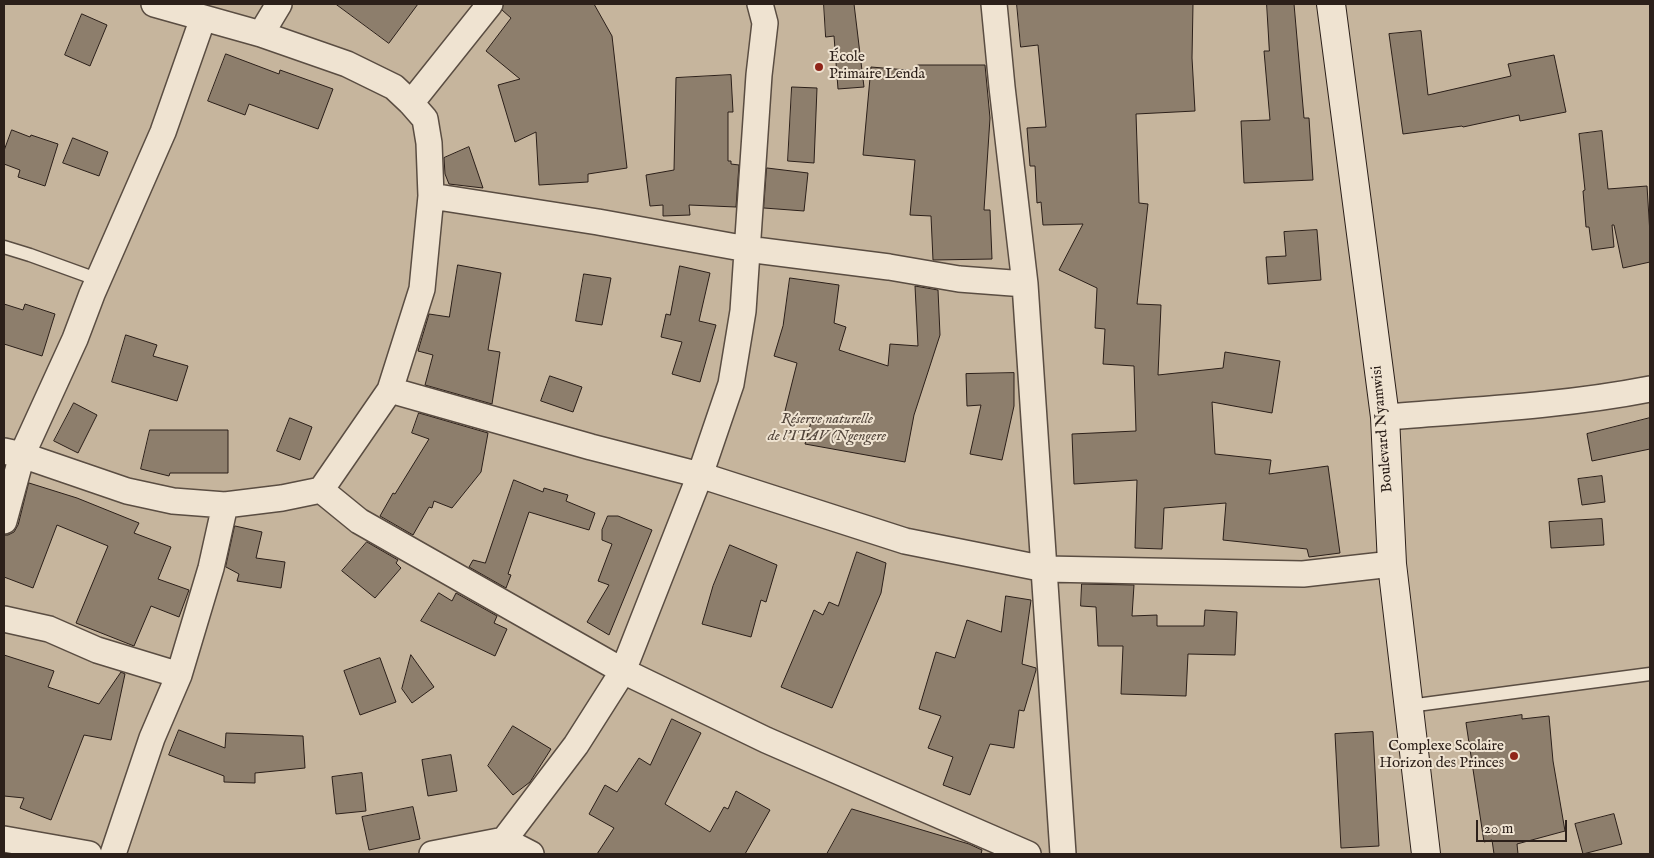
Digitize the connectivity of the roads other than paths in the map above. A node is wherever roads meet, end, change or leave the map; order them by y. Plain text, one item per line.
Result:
1 (154, 4) edge
2 (279, 4) edge
3 (490, 4) edge
4 (760, 4) edge
5 (994, 4) edge
6 (1331, 4) edge
7 (203, 18) junction
8 (261, 34) junction
9 (411, 103) junction
10 (431, 196) junction
11 (4, 247) edge
12 (747, 250) junction
13 (99, 280) junction
14 (1025, 284) junction
15 (1650, 389) edge
16 (390, 390) junction
17 (1385, 417) junction
18 (13, 453) edge
19 (700, 475) junction
20 (321, 490) junction
21 (225, 505) junction
22 (4, 521) edge
23 (1392, 564) junction
24 (1044, 569) junction
25 (4, 618) edge
26 (623, 671) junction
27 (1650, 674) edge
28 (179, 675) junction
29 (1410, 706) junction
30 (4, 839) edge
31 (506, 847) edge
32 (89, 854) edge
33 (113, 854) edge
34 (432, 854) edge
35 (531, 854) edge
36 (1028, 854) edge
37 (1063, 854) edge
38 (1426, 854) edge

1 - 7 street
2 - 8 street
3 - 9 street
4 - 12 street
5 - 14 street
6 - 17 main road, Boulevard Nyamwisi
7 - 8 street
7 - 13 street
8 - 9 street
9 - 10 street
10 - 12 street
10 - 16 street
11 - 13 lane
12 - 14 street
12 - 19 street
13 - 18 street
14 - 24 street
15 - 17 street
16 - 19 street
16 - 20 street
17 - 23 main road, Boulevard Nyamwisi
18 - 21 street
18 - 22 street
19 - 24 street
19 - 26 street
20 - 21 street
20 - 26 street
21 - 28 street
23 - 24 street
23 - 29 main road, Boulevard Nyamwisi
24 - 37 street
25 - 28 street
26 - 31 street
26 - 36 street
27 - 29 lane
28 - 33 street
29 - 38 main road, Boulevard Nyamwisi
30 - 32 street
31 - 34 street
31 - 35 street

